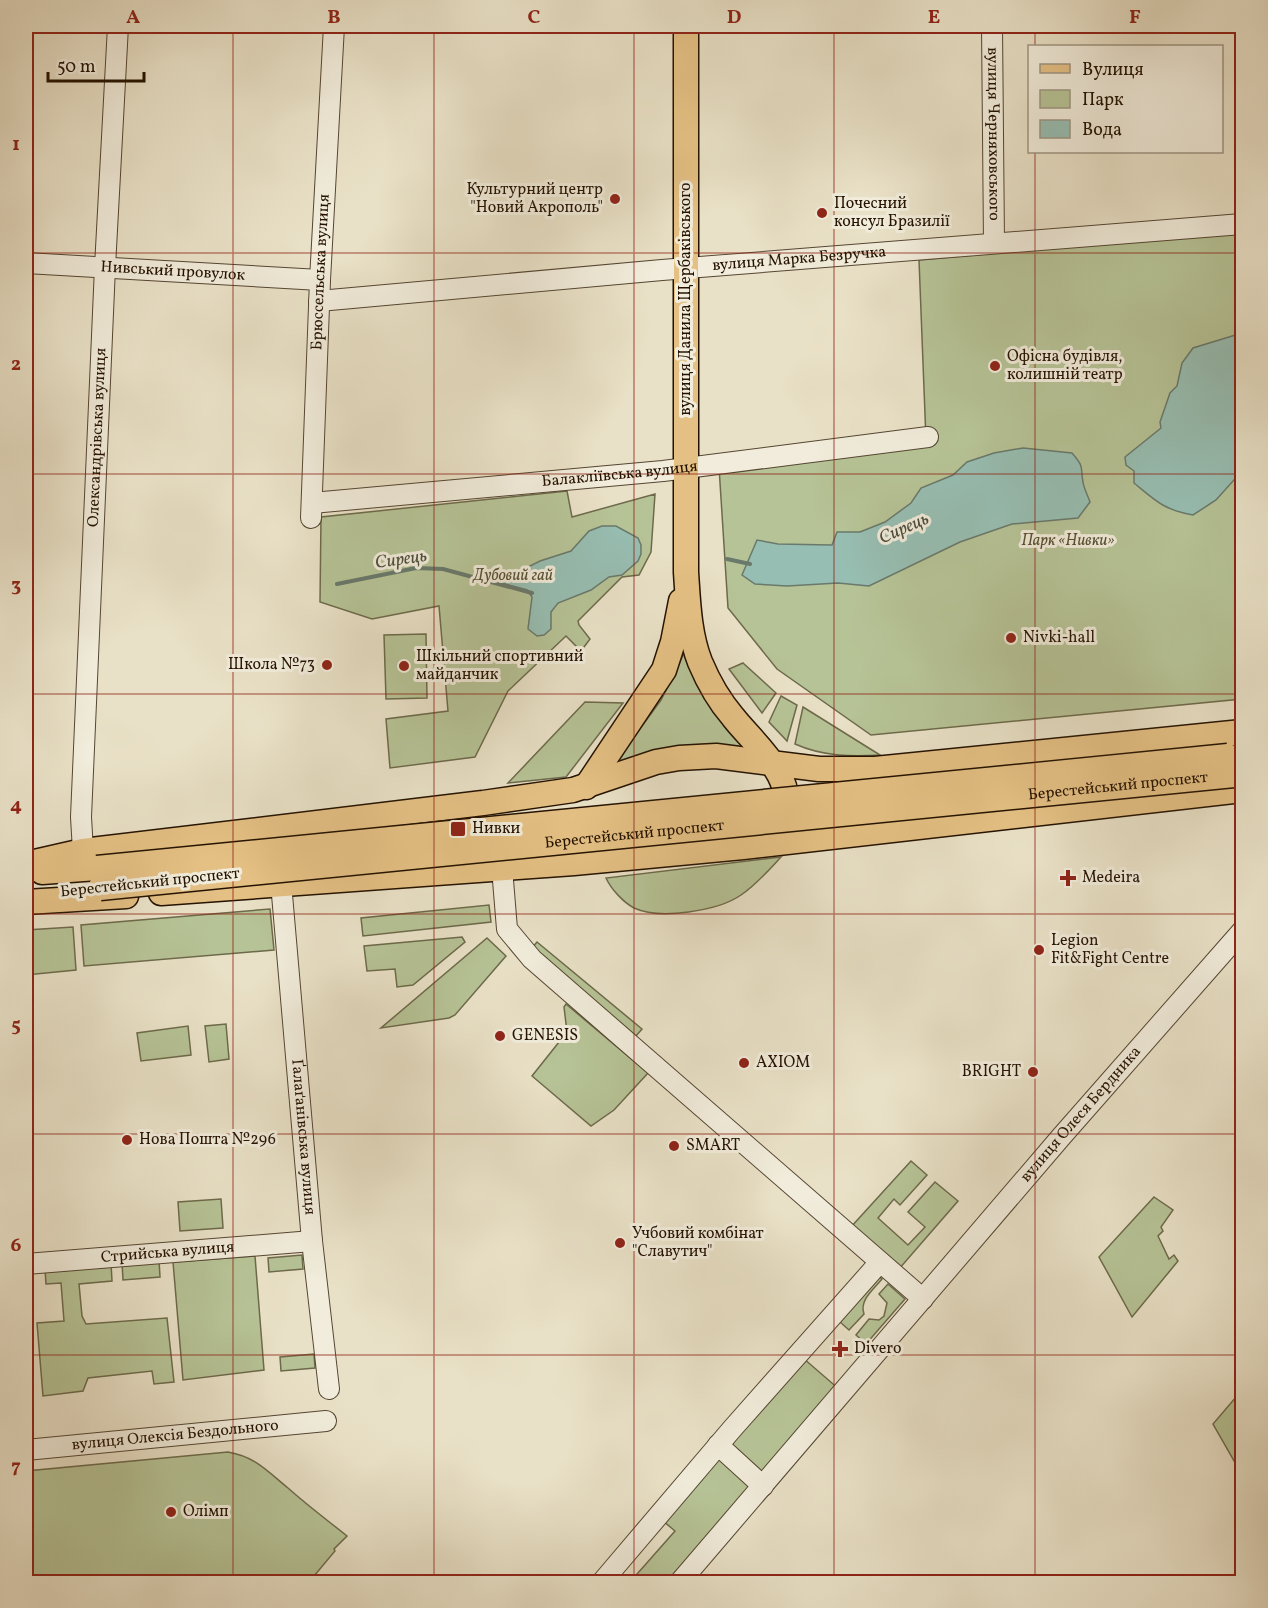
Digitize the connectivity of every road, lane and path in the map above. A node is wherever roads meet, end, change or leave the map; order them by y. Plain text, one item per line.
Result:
1 (118, 26) edge
2 (334, 26) edge
3 (686, 26) edge
4 (992, 26) edge
5 (1242, 224) edge
6 (994, 243) junction
7 (26, 263) edge
8 (105, 267) junction
9 (686, 269) junction
10 (320, 280) junction
11 (319, 301) junction
12 (928, 437) dead end
13 (686, 468) junction
14 (311, 510) joint
15 (686, 572) junction
16 (1242, 732) edge
17 (773, 763) junction
18 (875, 769) junction
19 (1238, 770) edge
20 (586, 787) junction
21 (551, 793) junction
22 (483, 804) junction
23 (536, 814) dead end
24 (507, 817) dead end
25 (852, 836) junction
26 (542, 847) dead end
27 (743, 847) junction
28 (501, 862) junction
29 (574, 863) junction
30 (26, 864) edge
31 (93, 869) junction
32 (26, 874) edge
33 (281, 884) junction
34 (26, 900) edge
35 (1242, 931) edge
36 (312, 1241) junction
37 (880, 1262) junction
38 (26, 1264) edge
39 (922, 1299) junction
40 (329, 1389) dead end
41 (326, 1421) dead end
42 (718, 1445) junction
43 (26, 1450) edge
44 (763, 1486) junction
45 (602, 1582) edge
46 (680, 1582) edge

1 - 8 street, Олександрівська вулиця
2 - 10 street, Брюссельська вулиця
3 - 9 main road, вулиця Данила Щербаківського
4 - 6 street, вулиця Черняховського
5 - 6 street, вулиця Марка Безручка
6 - 9 street, вулиця Марка Безручка
7 - 8 street, Нивський провулок
8 - 10 street, Нивський провулок
8 - 31 street, Олександрівська вулиця
9 - 11 street, вулиця Марка Безручка
9 - 13 main road, вулиця Данила Щербаківського
10 - 11 street, Брюссельська вулиця
11 - 14 street, Брюссельська вулиця
12 - 13 street, Балакліївська вулиця
13 - 14 street, Балакліївська вулиця
13 - 15 main road, вулиця Данила Щербаківського
15 - 17 main road, вулиця Данила Щербаківського
15 - 20 main road, вулиця Данила Щербаківського
16 - 18 main road
17 - 18 main road
17 - 20 main road, Берестейський проспект
17 - 27 main road, вулиця Данила Щербаківського
18 - 25 main road
19 - 25 main road, Берестейський проспект
19 - 31 main road, Берестейський проспект, bridge
20 - 21 main road, Берестейський проспект
21 - 22 main road, Берестейський проспект
21 - 23 main road
22 - 24 main road
22 - 31 main road, Берестейський проспект
25 - 27 main road, Берестейський проспект
26 - 29 main road
27 - 29 main road, Берестейський проспект
28 - 29 main road, Берестейський проспект
28 - 33 main road, Берестейський проспект
28 - 37 street
30 - 31 main road, Берестейський проспект
31 - 32 main road, Берестейський проспект
31 - 34 main road, Берестейський проспект
33 - 34 main road, Берестейський проспект
33 - 36 street, Ґалаґанівська вулиця
35 - 39 street, вулиця Олеся Бердника
36 - 38 street, Стрийська вулиця
36 - 40 street, Ґалаґанівська вулиця
37 - 39 street
37 - 42 street
39 - 44 street, вулиця Олеся Бердника
41 - 43 street, вулиця Олексія Бездольного
42 - 44 street
42 - 45 street
44 - 46 street, вулиця Олеся Бердника

